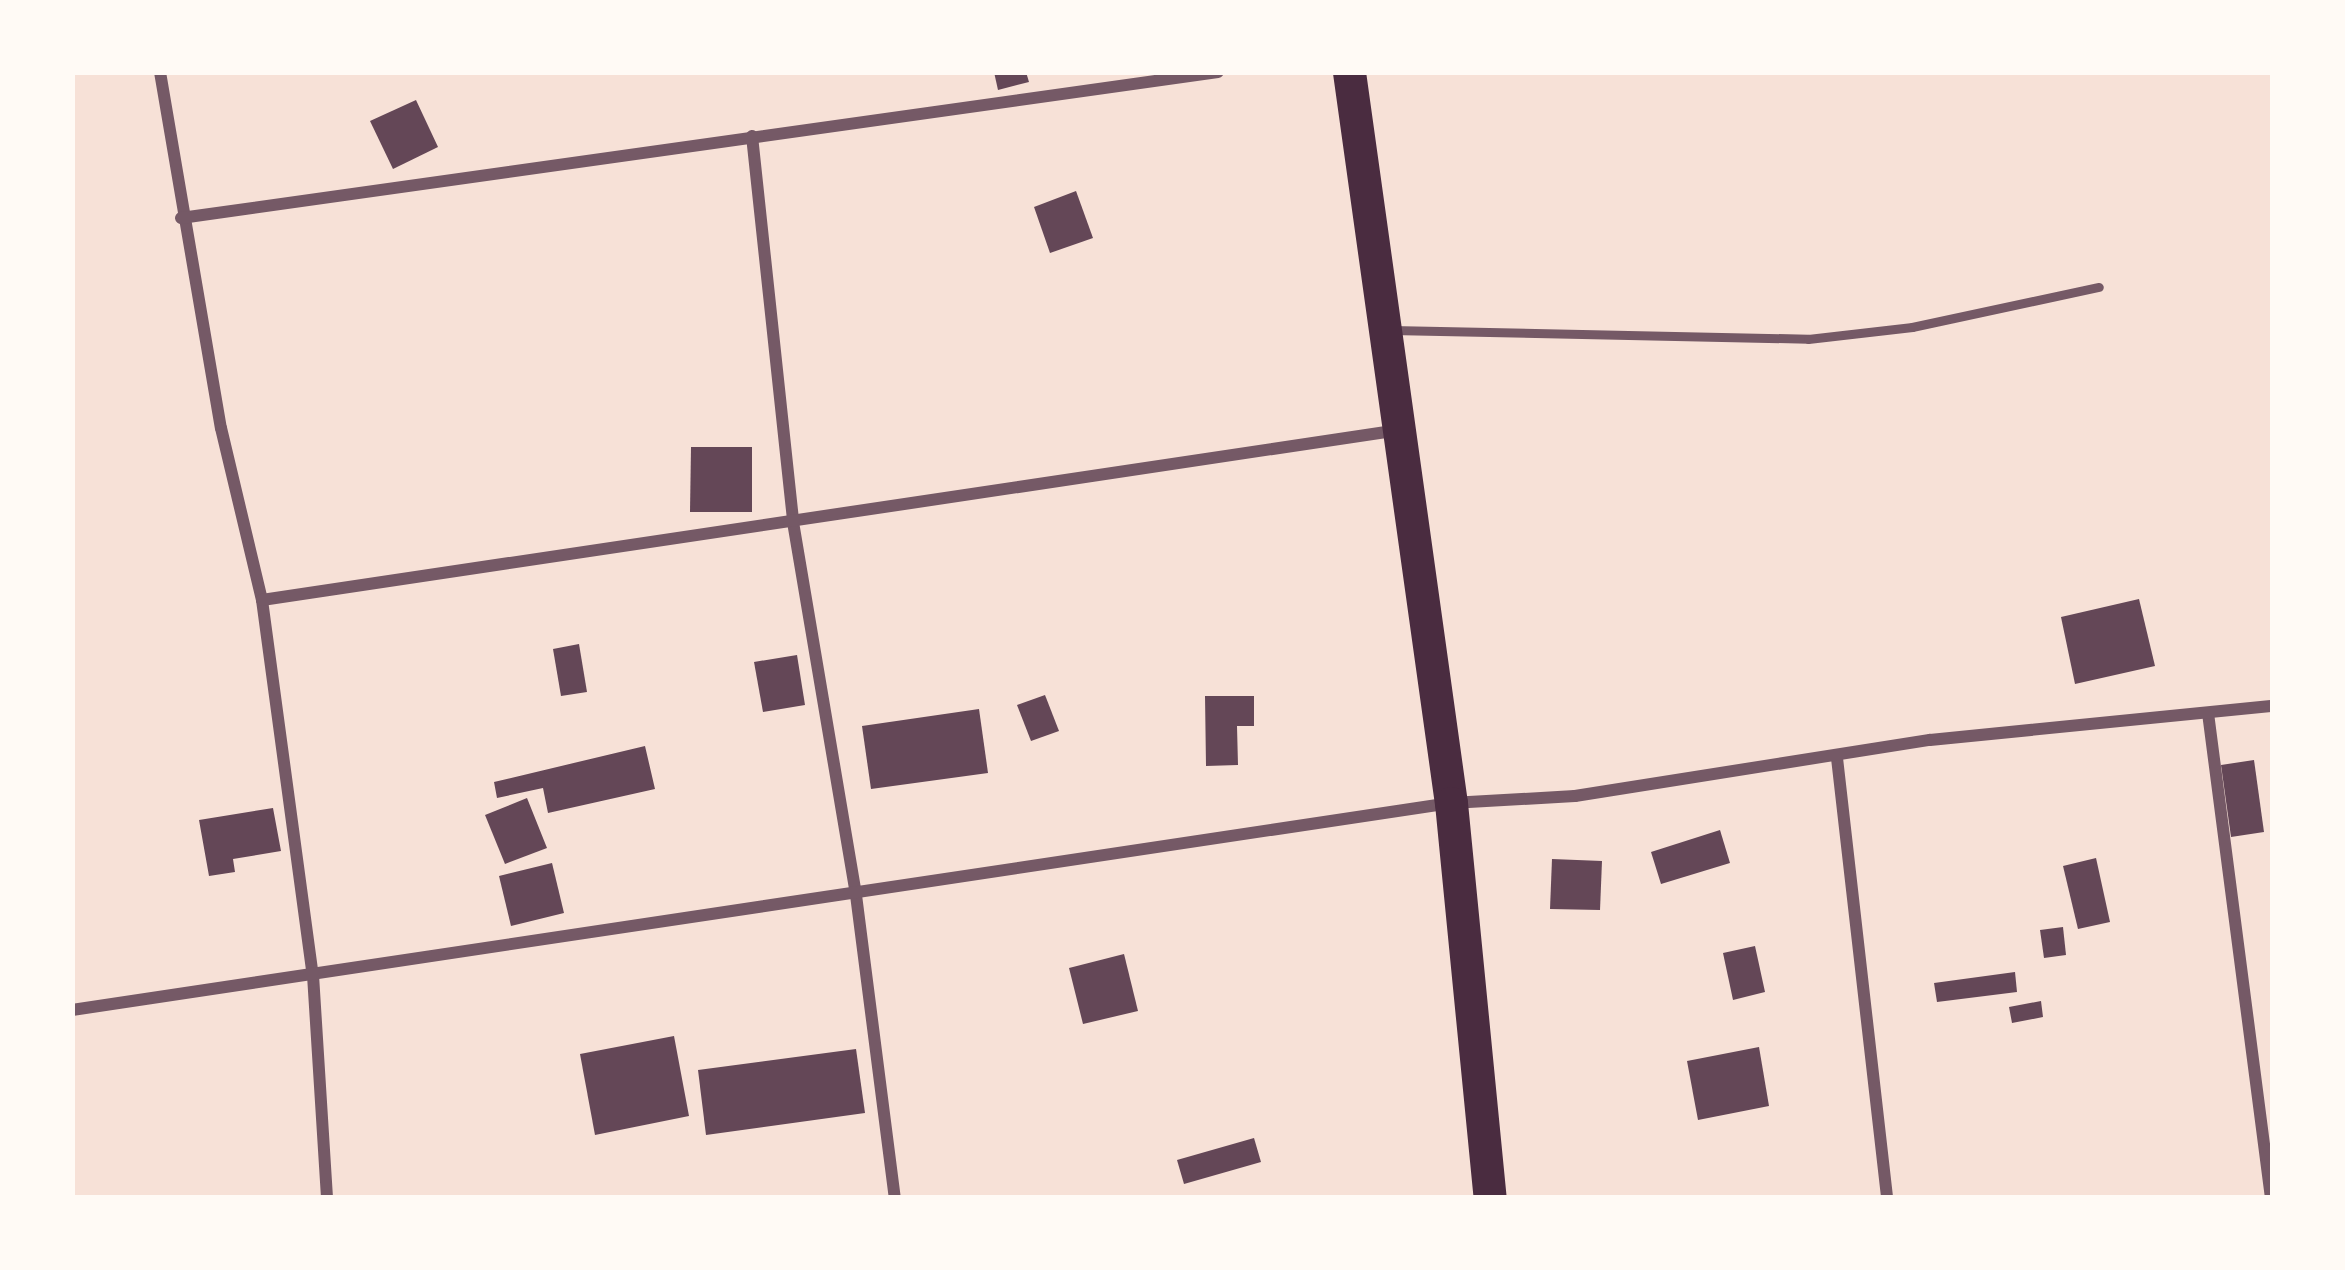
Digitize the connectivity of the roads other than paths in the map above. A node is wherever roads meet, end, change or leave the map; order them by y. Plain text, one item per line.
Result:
1 (160, 72) edge
2 (1218, 72) edge
3 (1349, 72) edge
4 (752, 136) junction
5 (181, 218) junction
6 (2099, 287) dead end
7 (1386, 329) junction
8 (1400, 429) junction
9 (794, 522) junction
10 (262, 600) junction
11 (2273, 706) edge
12 (2208, 713) junction
13 (1837, 758) junction
14 (1451, 803) junction
15 (856, 895) junction
16 (313, 975) junction
17 (72, 1010) edge
18 (327, 1198) edge
19 (895, 1198) edge
20 (1490, 1198) edge
21 (1887, 1198) edge
22 (2271, 1198) edge

1 - 5 street
2 - 4 street
3 - 7 highway
4 - 5 street
4 - 9 street
5 - 10 street
6 - 7 lane
7 - 8 highway
8 - 9 street
8 - 14 highway
9 - 10 street
9 - 15 street
10 - 16 street
11 - 12 street
12 - 13 street
12 - 22 street
13 - 14 street
13 - 21 street
14 - 15 street
14 - 20 highway
15 - 16 street
15 - 19 street
16 - 17 street
16 - 18 street

